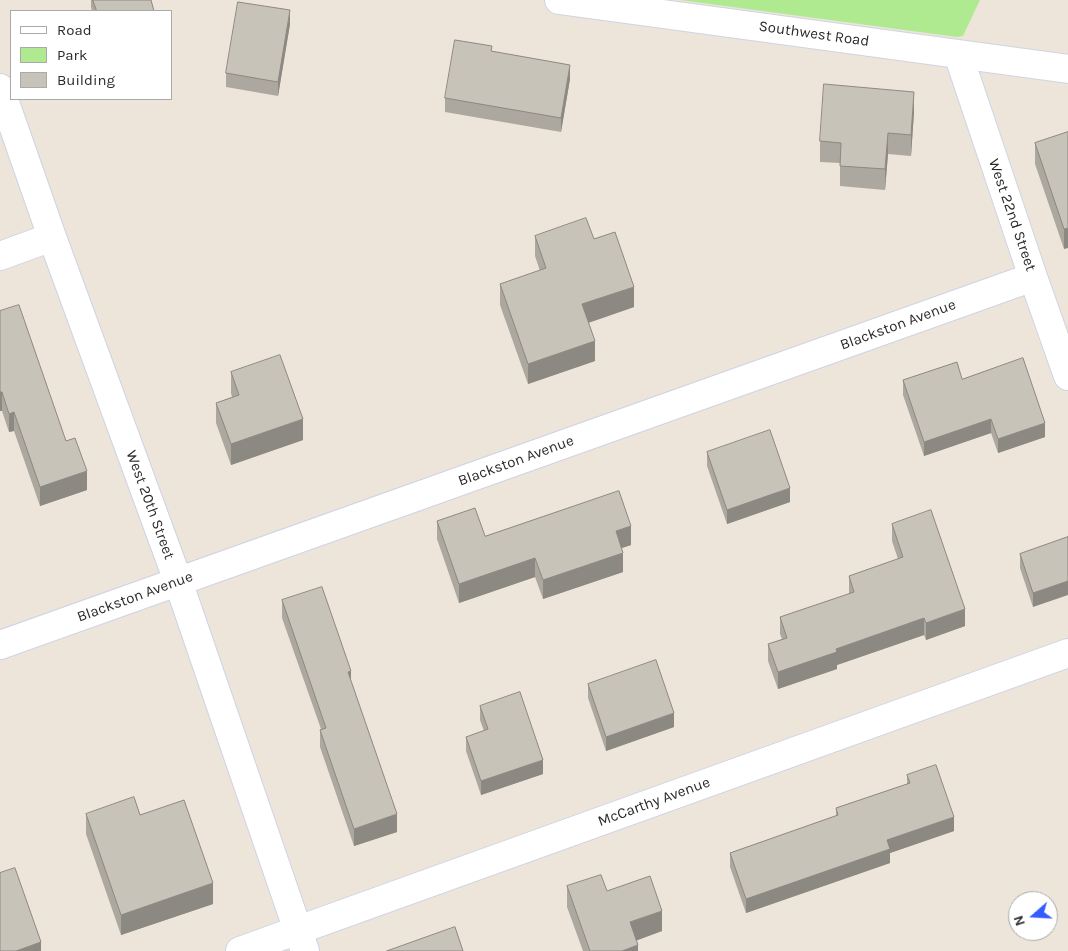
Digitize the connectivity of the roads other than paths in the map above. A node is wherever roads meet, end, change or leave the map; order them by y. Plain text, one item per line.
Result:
1 (559, 0) edge
2 (958, 54) junction
3 (1068, 69) edge
4 (0, 88) edge
5 (52, 237) junction
6 (0, 256) edge
7 (1033, 278) junction
8 (1068, 376) edge
9 (178, 581) junction
10 (0, 645) edge
11 (1068, 654) edge
12 (302, 941) edge
13 (240, 951) edge

1 - 2 street, Southwest Road
2 - 3 street, Southwest Road
2 - 7 street, West 22nd Street
4 - 5 street, West 20th Street
5 - 6 street
5 - 9 street, West 20th Street
7 - 8 street, West 22nd Street
7 - 9 street, Blackston Avenue
9 - 10 street, Blackston Avenue
9 - 12 street, West 20th Street
11 - 12 street, McCarthy Avenue
12 - 13 street, McCarthy Avenue

